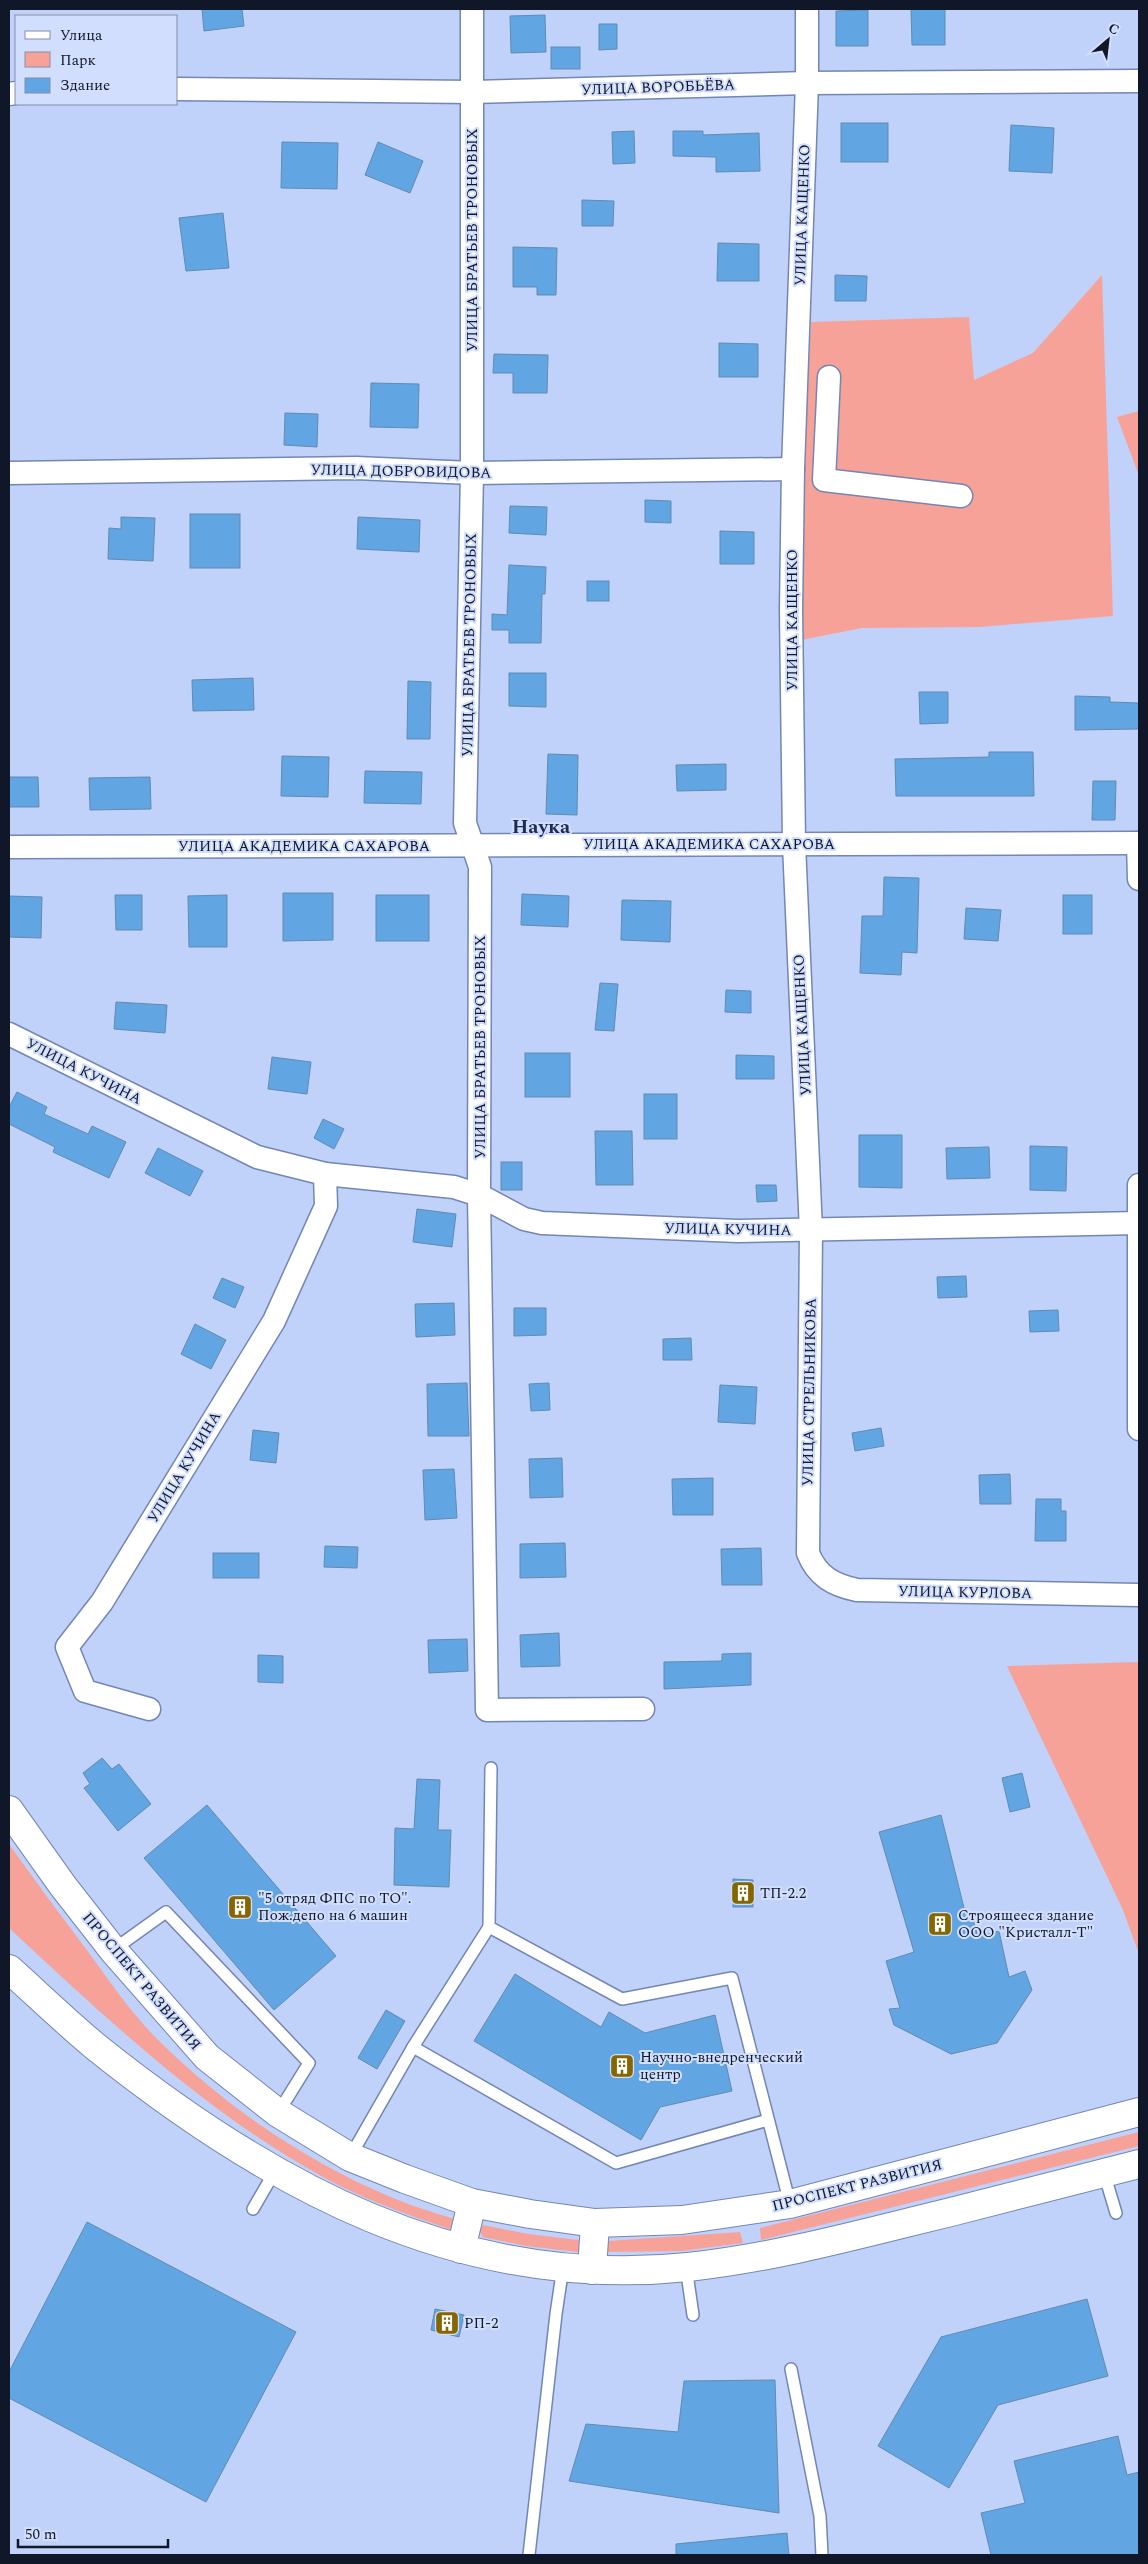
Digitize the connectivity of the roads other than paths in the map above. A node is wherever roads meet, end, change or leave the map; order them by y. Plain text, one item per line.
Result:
1 (472, 9) edge
2 (807, 9) edge
3 (1139, 81) edge
4 (807, 83) junction
5 (178, 89) edge
6 (473, 92) junction
7 (828, 377) dead end
8 (793, 469) junction
9 (9, 473) edge
10 (472, 473) junction
11 (961, 496) dead end
12 (1138, 843) edge
13 (794, 844) junction
14 (473, 846) junction
15 (9, 847) edge
16 (1139, 879) edge
17 (9, 1034) edge
18 (325, 1174) junction
19 (1139, 1185) edge
20 (479, 1195) junction
21 (1138, 1223) edge
22 (811, 1231) junction
23 (1139, 1429) edge
24 (808, 1553) joint
25 (1139, 1595) edge
26 (149, 1709) dead end
27 (643, 1709) dead end
28 (491, 1768) dead end
29 (9, 1810) edge
30 (489, 1927) junction
31 (114, 1950) junction
32 (9, 1968) edge
33 (413, 2047) junction
34 (1139, 2112) edge
35 (278, 2113) junction
36 (768, 2120) junction
37 (350, 2157) junction
38 (1139, 2164) edge
39 (275, 2170) junction
40 (1104, 2173) junction
41 (472, 2203) junction
42 (790, 2204) junction
43 (253, 2210) dead end
44 (1116, 2214) dead end
45 (595, 2223) junction
46 (461, 2249) junction
47 (563, 2267) junction
48 (686, 2267) junction
49 (592, 2270) junction
50 (693, 2315) dead end
51 (791, 2369) dead end
52 (530, 2555) edge
53 (822, 2555) edge

1 - 6 street, УЛИЦА БРАТЬЕВ ТРОНОВЫХ
2 - 4 street, УЛИЦА КАЩЕНКО
3 - 4 street, УЛИЦА ВОРОБЬЁВА
4 - 6 street, УЛИЦА ВОРОБЬЁВА
4 - 8 street, УЛИЦА КАЩЕНКО
5 - 6 street, УЛИЦА ВОРОБЬЁВА
6 - 10 street, УЛИЦА БРАТЬЕВ ТРОНОВЫХ
7 - 11 street
8 - 10 street, УЛИЦА ДОБРОВИДОВА
8 - 13 street, УЛИЦА КАЩЕНКО
9 - 10 street, УЛИЦА ДОБРОВИДОВА
10 - 14 street, УЛИЦА БРАТЬЕВ ТРОНОВЫХ
12 - 13 street, УЛИЦА АКАДЕМИКА САХАРОВА
12 - 16 street
13 - 14 street, УЛИЦА АКАДЕМИКА САХАРОВА
13 - 22 street, УЛИЦА КАЩЕНКО
14 - 15 street, УЛИЦА АКАДЕМИКА САХАРОВА
14 - 20 street, УЛИЦА БРАТЬЕВ ТРОНОВЫХ
17 - 18 street, УЛИЦА КУЧИНА
18 - 20 street, УЛИЦА КУЧИНА
18 - 26 street, УЛИЦА КУЧИНА
19 - 21 street
20 - 22 street, УЛИЦА КУЧИНА
20 - 27 street, УЛИЦА БРАТЬЕВ ТРОНОВЫХ
21 - 22 street, УЛИЦА КУЧИНА
21 - 23 street
22 - 24 street, УЛИЦА СТРЕЛЬНИКОВА
24 - 25 street, УЛИЦА КУРЛОВА
28 - 30 lane
29 - 31 street, ПРОСПЕКТ РАЗВИТИЯ
30 - 33 lane
30 - 36 lane
31 - 35 street, ПРОСПЕКТ РАЗВИТИЯ
31 - 35 lane
32 - 39 street
33 - 36 lane
33 - 37 lane
34 - 42 street, ПРОСПЕКТ РАЗВИТИЯ
35 - 37 street, ПРОСПЕКТ РАЗВИТИЯ
36 - 42 lane
37 - 41 street, ПРОСПЕКТ РАЗВИТИЯ
38 - 40 street
39 - 43 lane
39 - 46 street
40 - 44 lane
40 - 48 street
41 - 45 street, ПРОСПЕКТ РАЗВИТИЯ
41 - 46 street
42 - 45 street, ПРОСПЕКТ РАЗВИТИЯ
45 - 49 street
46 - 47 street
47 - 49 street
47 - 52 lane
48 - 49 street
48 - 50 lane
51 - 53 lane

